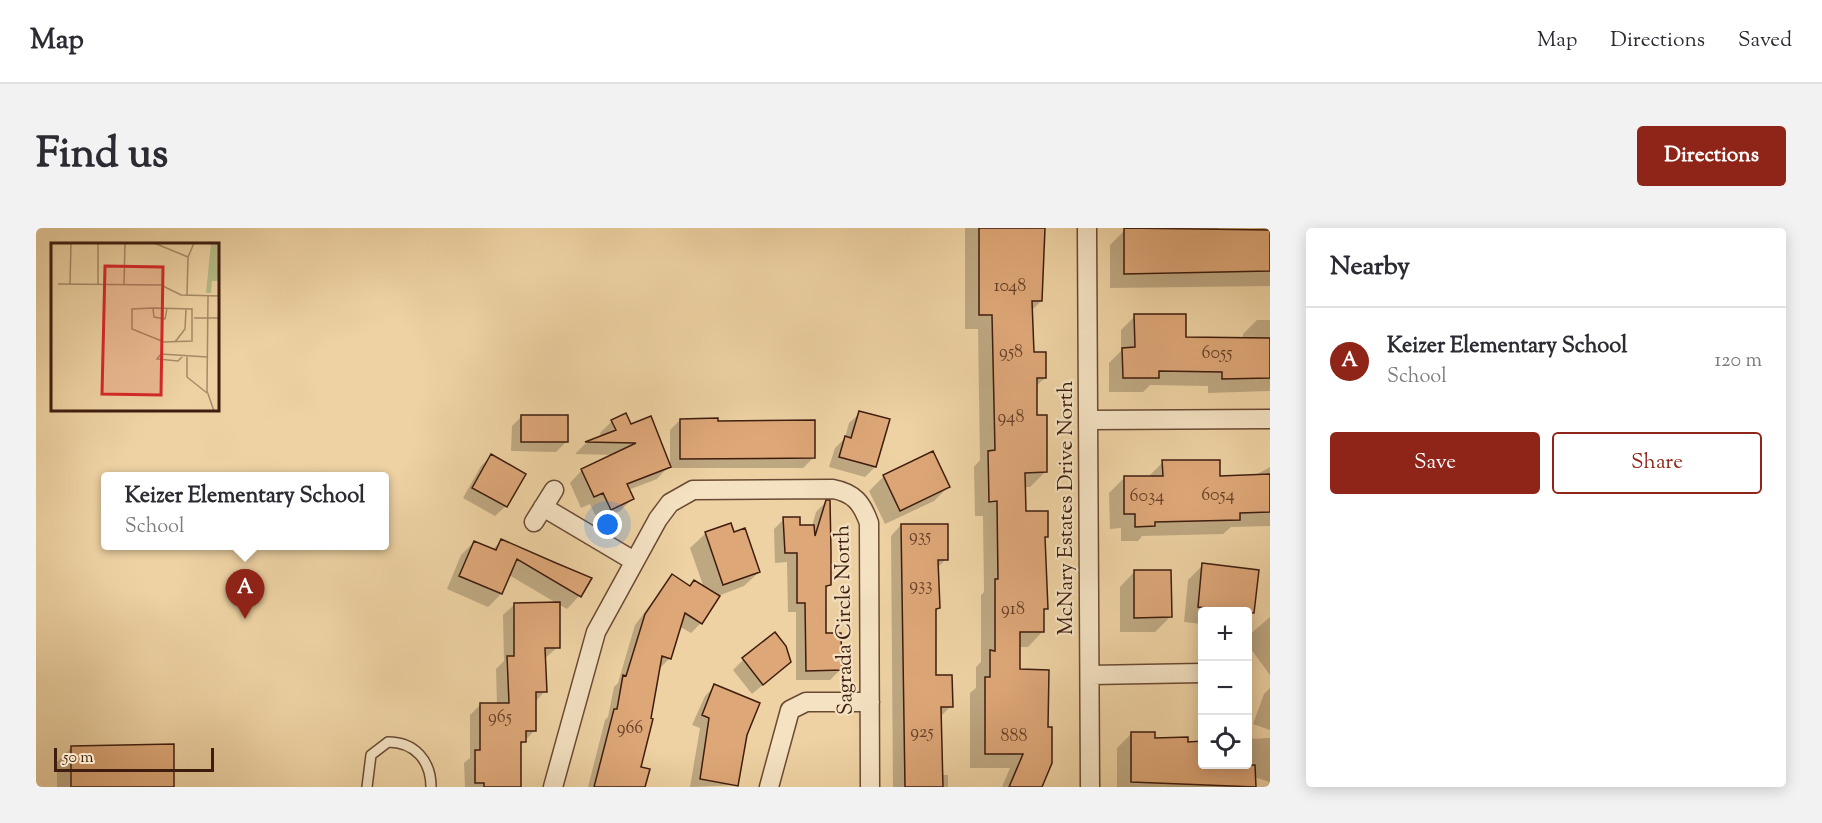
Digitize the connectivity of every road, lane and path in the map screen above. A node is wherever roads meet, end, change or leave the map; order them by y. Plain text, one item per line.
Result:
1 (1087, 228) edge
2 (1270, 419) edge
3 (1089, 420) junction
4 (554, 490) dead end
5 (634, 561) junction
6 (1198, 673) edge
7 (1090, 675) junction
8 (870, 702) junction
9 (367, 787) edge
10 (431, 787) edge
11 (554, 787) edge
12 (769, 787) edge
13 (870, 787) edge
14 (1090, 787) edge

1 - 3 street, McNary Estates Drive North
2 - 3 street
3 - 7 street, McNary Estates Drive North
4 - 5 street
5 - 8 street, Sagrada Circle North
5 - 11 street, Sagrada Circle North
6 - 7 street
7 - 14 street, McNary Estates Drive North
8 - 12 street
8 - 13 street, Sagrada Circle North
9 - 10 lane

